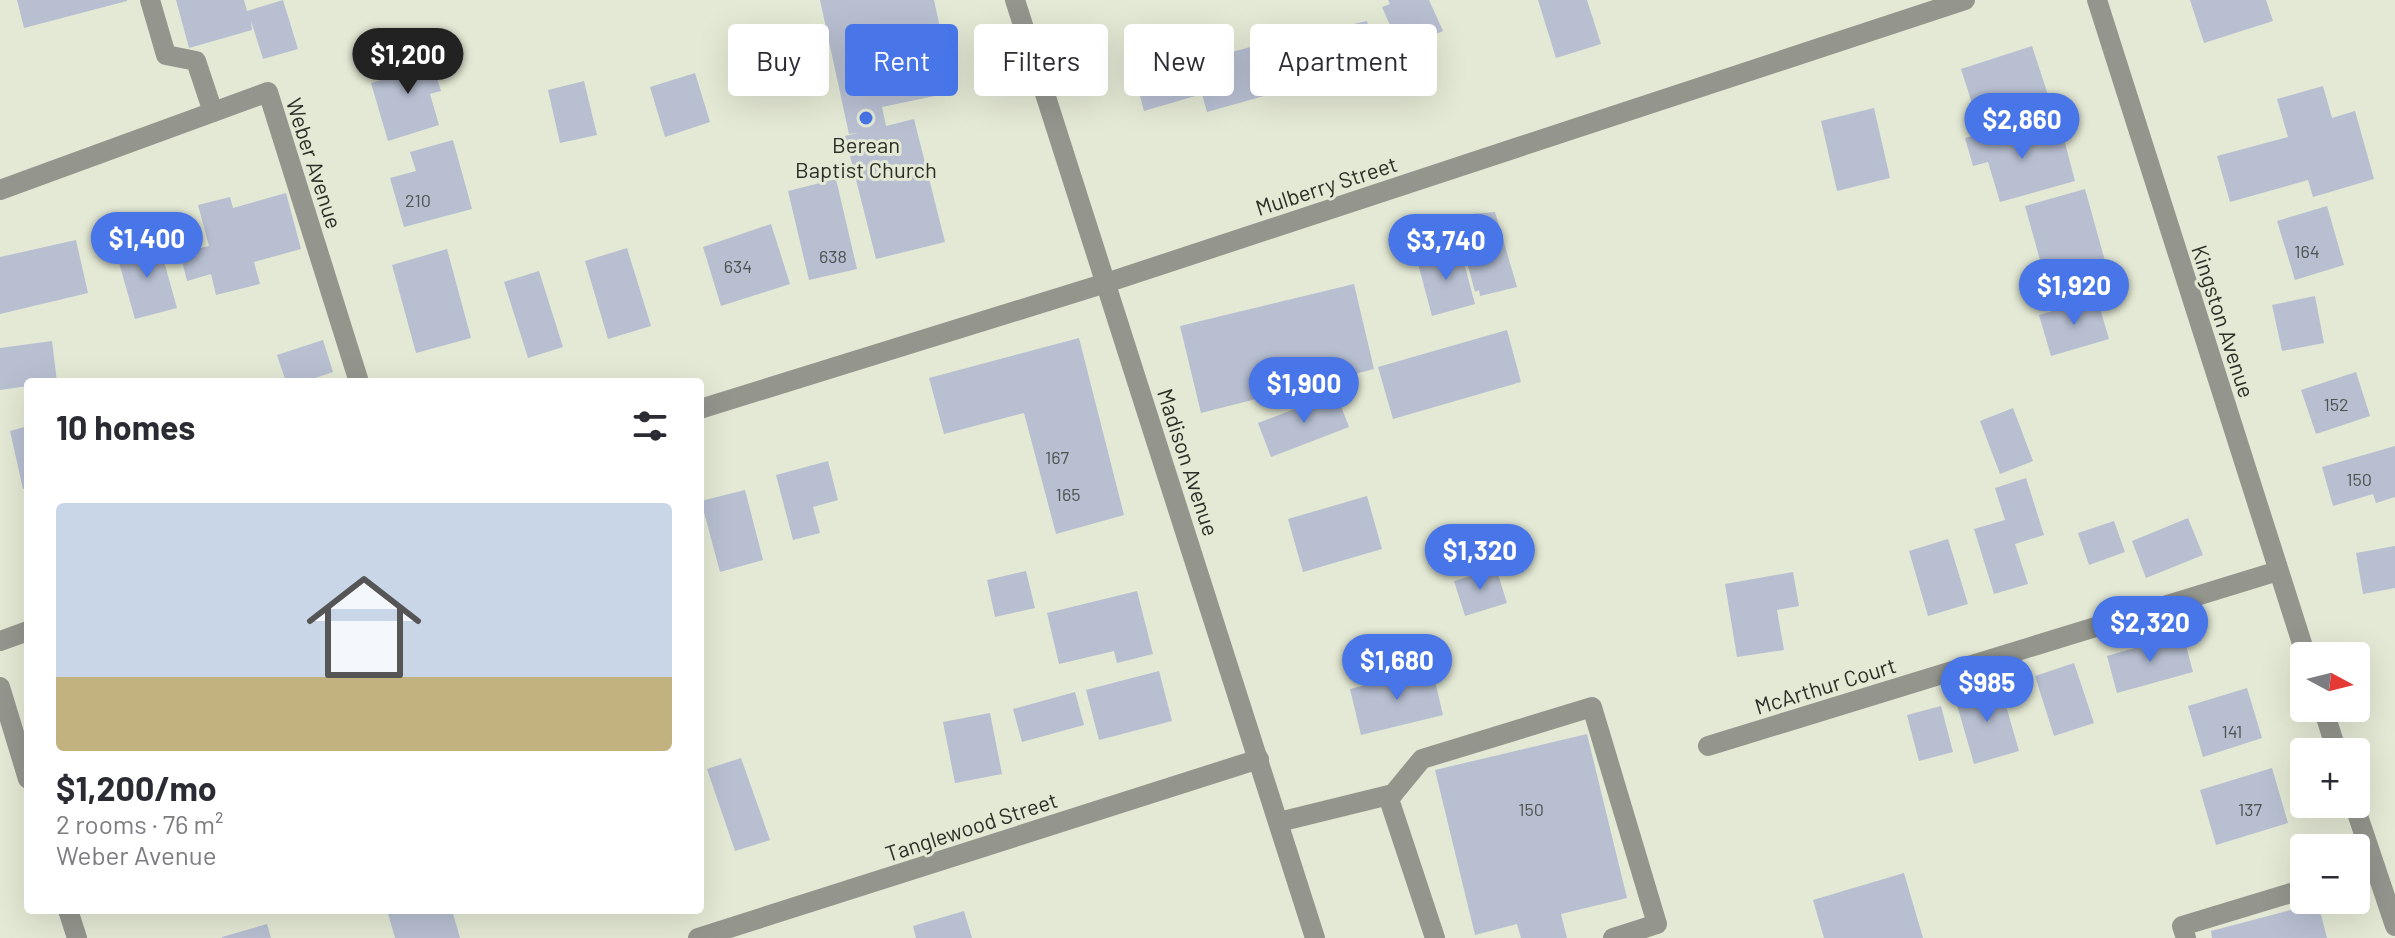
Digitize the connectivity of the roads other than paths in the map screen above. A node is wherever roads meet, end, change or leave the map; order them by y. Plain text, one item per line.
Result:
1 (150, 0) edge
2 (1015, 0) edge
3 (1965, 0) edge
4 (2097, 0) edge
5 (213, 112) junction
6 (0, 190) edge
7 (1106, 283) junction
8 (358, 378) edge
9 (704, 408) edge
10 (2278, 571) junction
11 (24, 632) edge
12 (0, 641) edge
13 (2301, 642) edge
14 (0, 687) edge
15 (1708, 746) dead end
16 (1259, 759) junction
17 (24, 766) edge
18 (1393, 794) junction
19 (1279, 822) junction
20 (2370, 879) edge
21 (2290, 893) edge
22 (69, 914) edge
23 (2395, 926) edge
24 (77, 938) edge
25 (698, 938) edge
26 (1315, 938) edge
27 (1435, 938) edge
28 (1613, 938) edge
29 (2186, 938) edge

1 - 5 street
2 - 7 street, Madison Avenue
3 - 7 street, Mulberry Street
4 - 10 street, Kingston Avenue
5 - 6 street, Weber Avenue
5 - 8 street, Weber Avenue
7 - 9 street, Mulberry Street
7 - 16 street, Madison Avenue
10 - 13 street, Kingston Avenue
10 - 15 street, McArthur Court
11 - 12 street
14 - 17 street
16 - 19 street, Madison Avenue
16 - 25 street, Tanglewood Street
18 - 19 street
18 - 27 street
18 - 28 street
19 - 26 street, Madison Avenue
20 - 23 street
21 - 29 street
22 - 24 street

